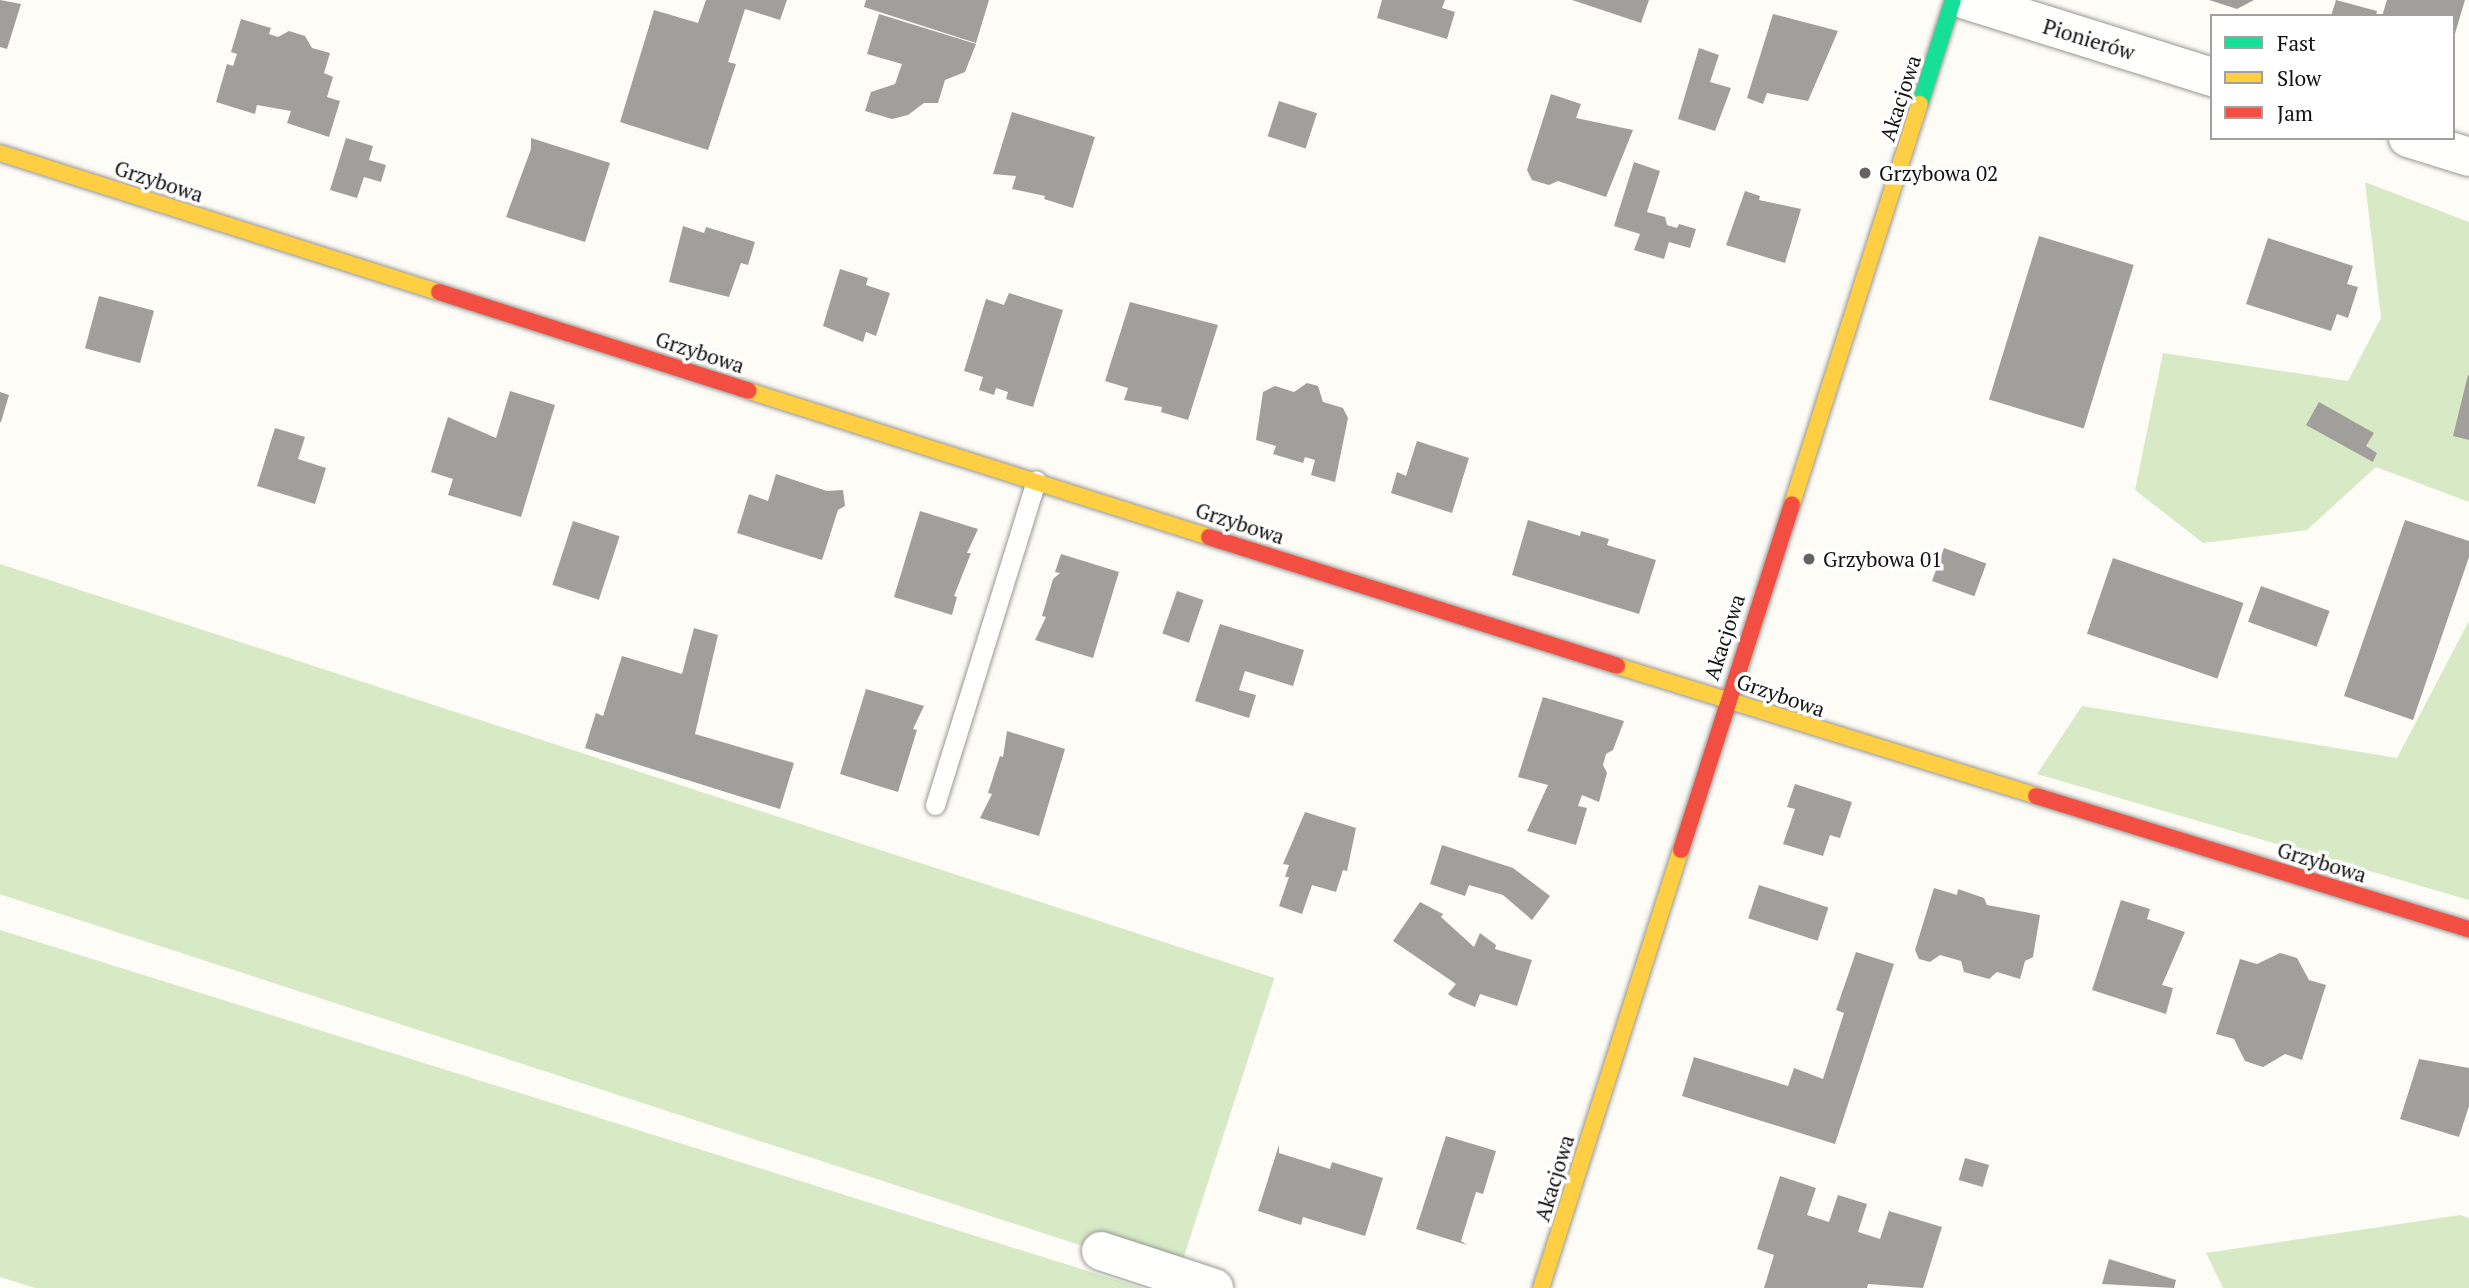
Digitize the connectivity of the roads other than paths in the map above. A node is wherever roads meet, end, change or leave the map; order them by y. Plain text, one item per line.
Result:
1 (1953, 0) edge
2 (1966, 0) edge
3 (2210, 76) edge
4 (2414, 140) edge
5 (0, 153) edge
6 (2469, 157) edge
7 (1036, 480) junction
8 (1727, 698) junction
9 (935, 805) dead end
10 (2469, 929) edge
11 (1101, 1251) dead end
12 (1214, 1288) edge
13 (1541, 1288) edge

1 - 8 street, Akacjowa
2 - 3 street, Pionierów
4 - 6 street
5 - 7 street, Grzybowa
7 - 8 street, Grzybowa
7 - 9 lane
8 - 10 street, Grzybowa
8 - 13 street, Akacjowa
11 - 12 street

